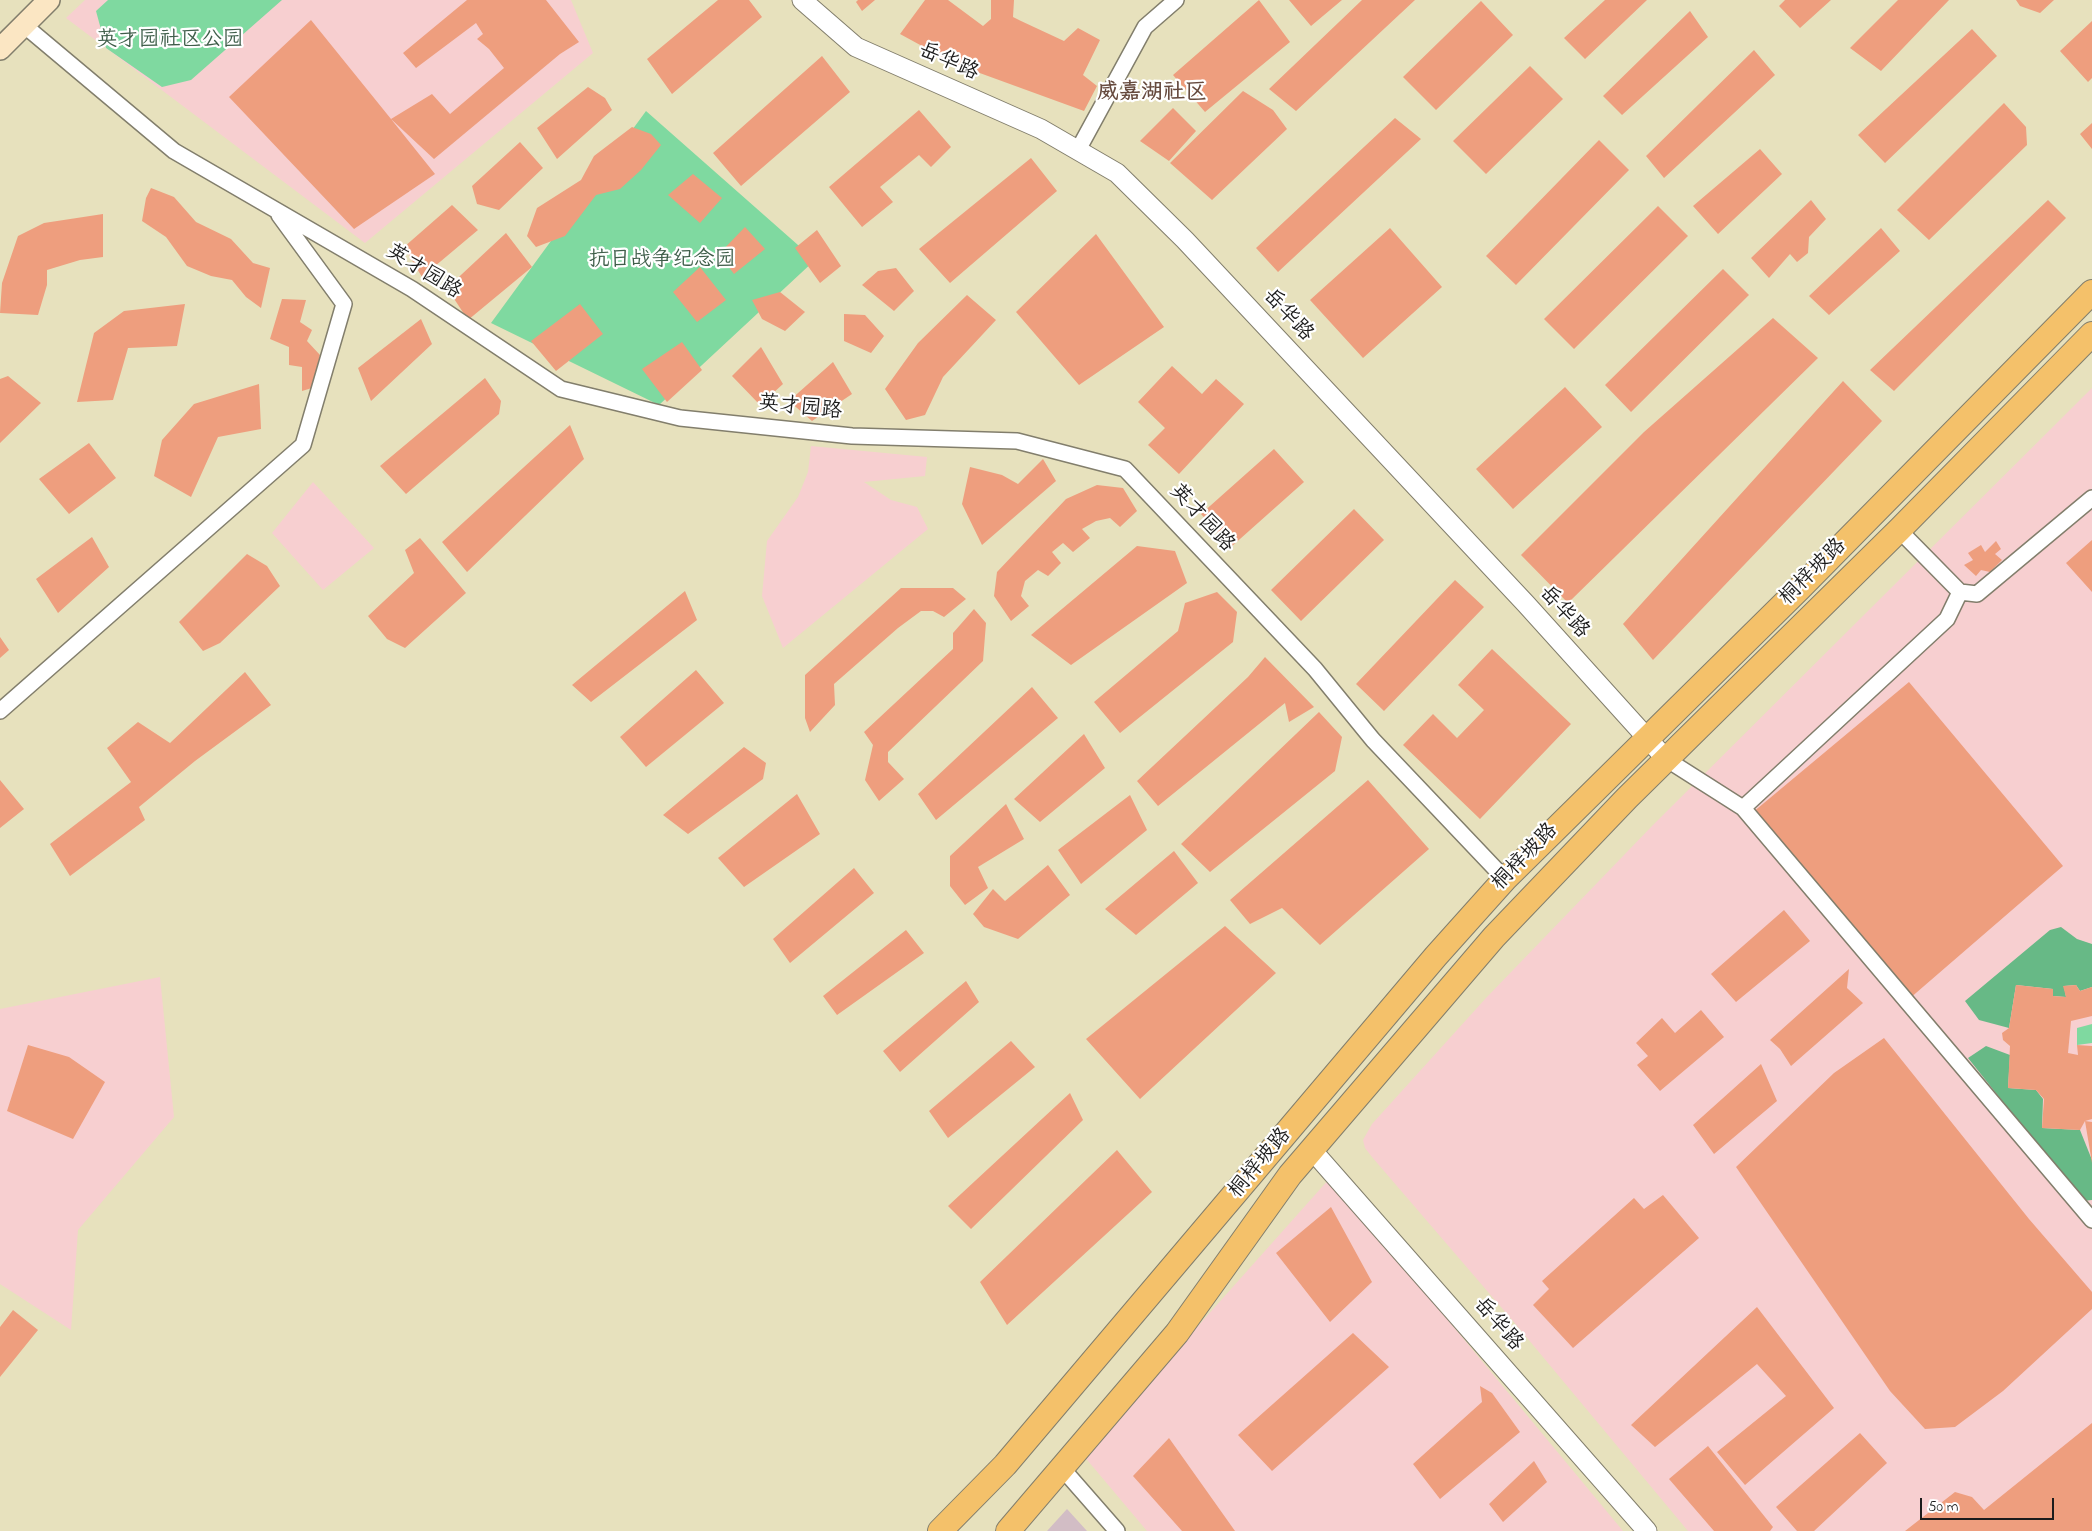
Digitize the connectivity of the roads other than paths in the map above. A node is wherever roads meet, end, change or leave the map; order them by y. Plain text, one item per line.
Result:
1 (50, 0) edge
2 (802, 0) edge
3 (1176, 0) edge
4 (25, 26) junction
5 (0, 49) edge
6 (1078, 150) junction
7 (275, 210) junction
8 (2092, 292) edge
9 (2092, 334) edge
10 (2092, 498) edge
11 (1899, 530) junction
12 (1960, 592) junction
13 (0, 710) edge
14 (1646, 739) junction
15 (1666, 759) junction
16 (1743, 808) junction
17 (1505, 879) junction
18 (1312, 1150) junction
19 (2092, 1220) edge
20 (1005, 1465) junction
21 (1061, 1467) junction
22 (940, 1531) edge
23 (950, 1531) edge
24 (999, 1531) edge
25 (1008, 1531) edge
26 (1117, 1531) edge
27 (1647, 1531) edge

1 - 4 main road
2 - 6 street, 岳华路
3 - 6 street
4 - 5 main road
4 - 7 street, 英才园路
6 - 14 street, 岳华路
7 - 13 street
7 - 17 street, 英才园路
8 - 14 main road, 桐梓坡路
9 - 11 main road, 桐梓坡路
10 - 12 street
11 - 12 street
11 - 15 main road, 桐梓坡路
12 - 16 street
14 - 15 street, 岳华路
14 - 17 main road, 桐梓坡路
15 - 16 street
15 - 18 main road, 桐梓坡路
16 - 19 street
17 - 20 main road, 桐梓坡路
18 - 21 main road, 桐梓坡路
18 - 27 street, 岳华路
20 - 22 main road, 桐梓坡路
20 - 23 main road, 桐梓坡路
21 - 24 main road, 桐梓坡路
21 - 25 main road, 桐梓坡路
21 - 26 street

